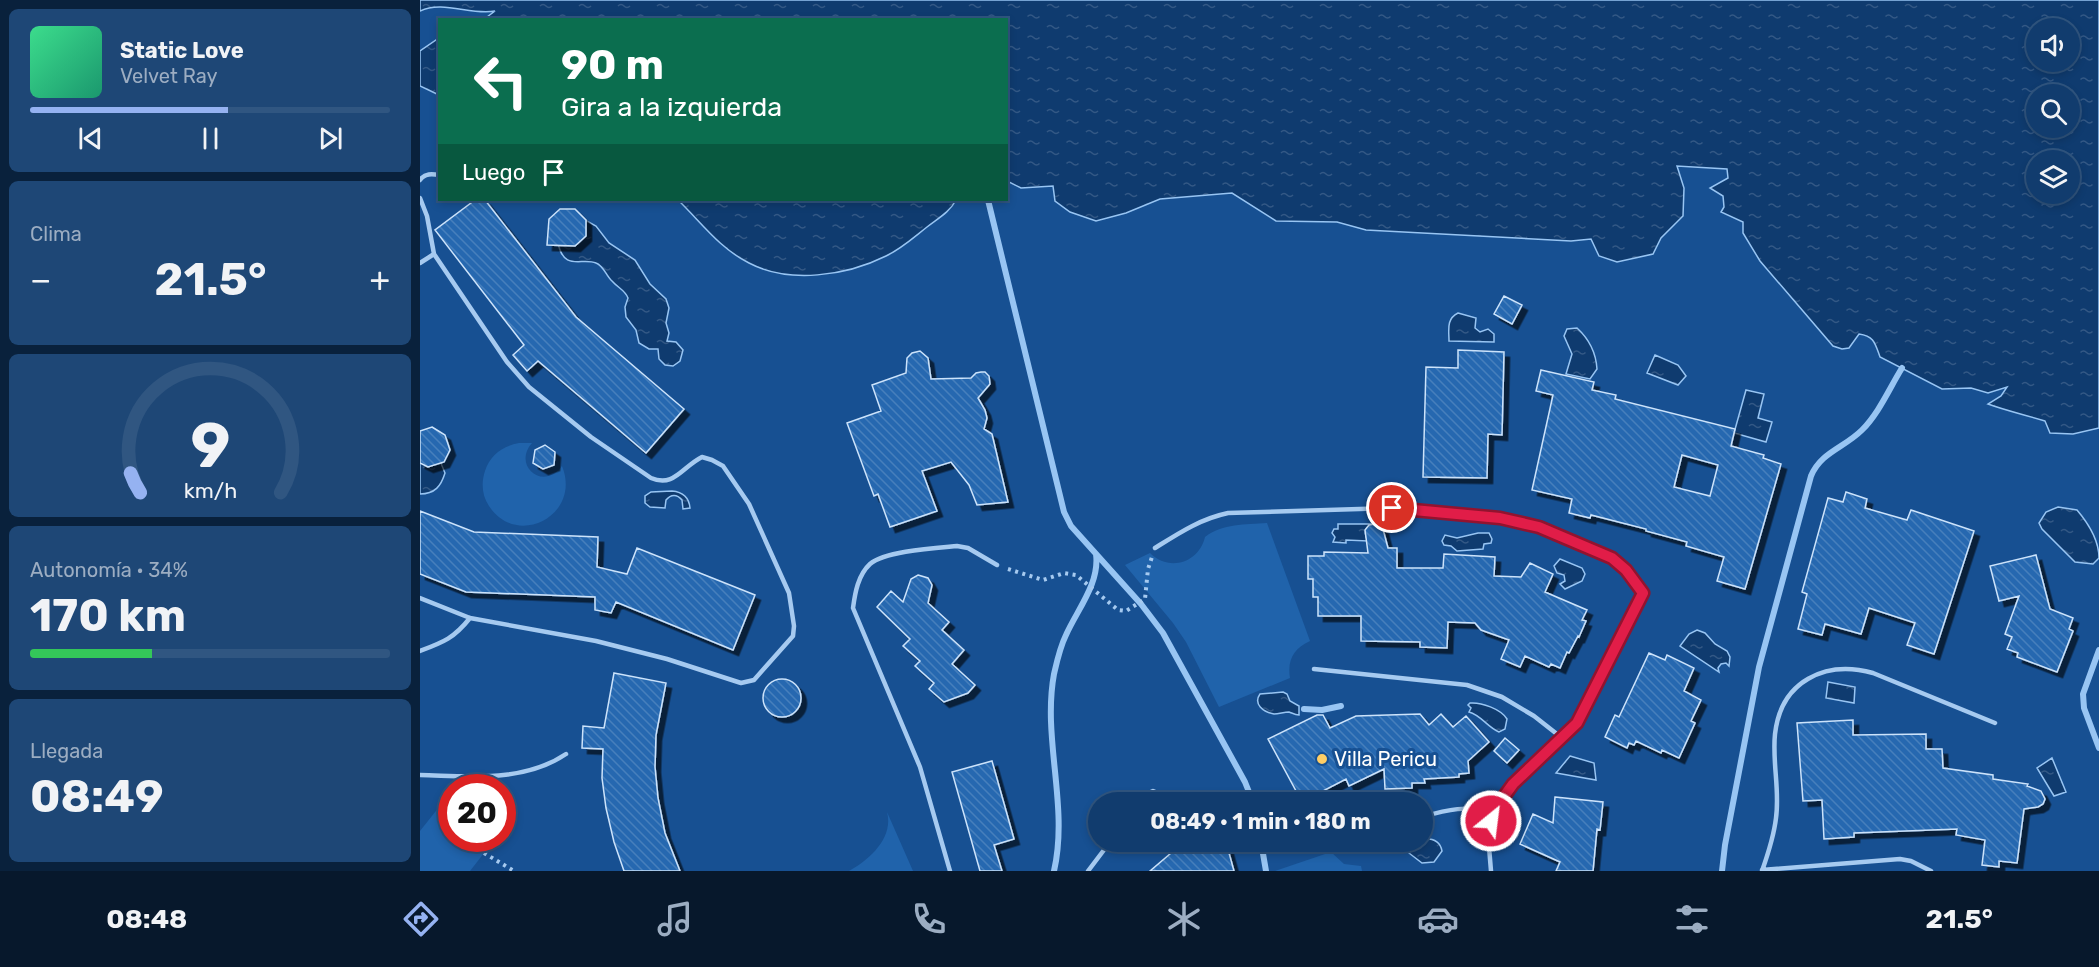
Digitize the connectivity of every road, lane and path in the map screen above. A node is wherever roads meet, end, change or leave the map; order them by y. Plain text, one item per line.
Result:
1 (438, 175) edge
2 (420, 180) edge
3 (420, 198) edge
4 (434, 255) junction
5 (420, 263) edge
6 (1155, 548) joint
7 (997, 565) joint
8 (420, 598) edge
9 (470, 618) junction
10 (420, 651) edge
11 (1314, 669) dead end
12 (1995, 723) dead end
13 (1562, 738) junction
14 (566, 754) dead end
15 (420, 775) edge
16 (1433, 814) edge
17 (1493, 814) junction
18 (1103, 852) edge
19 (484, 853) dead end
20 (514, 871) edge
21 (950, 871) edge
22 (1089, 871) edge
23 (1491, 871) edge
24 (1762, 871) edge
25 (1931, 871) edge

1 - 2 lane
3 - 4 lane
4 - 5 lane
4 - 9 lane
6 - 7 path
6 - 13 lane
7 - 21 lane
8 - 9 lane
9 - 10 lane
11 - 13 lane
12 - 24 lane
13 - 17 lane
14 - 15 lane
16 - 17 lane
17 - 23 lane
18 - 22 lane
19 - 20 path
24 - 25 lane

